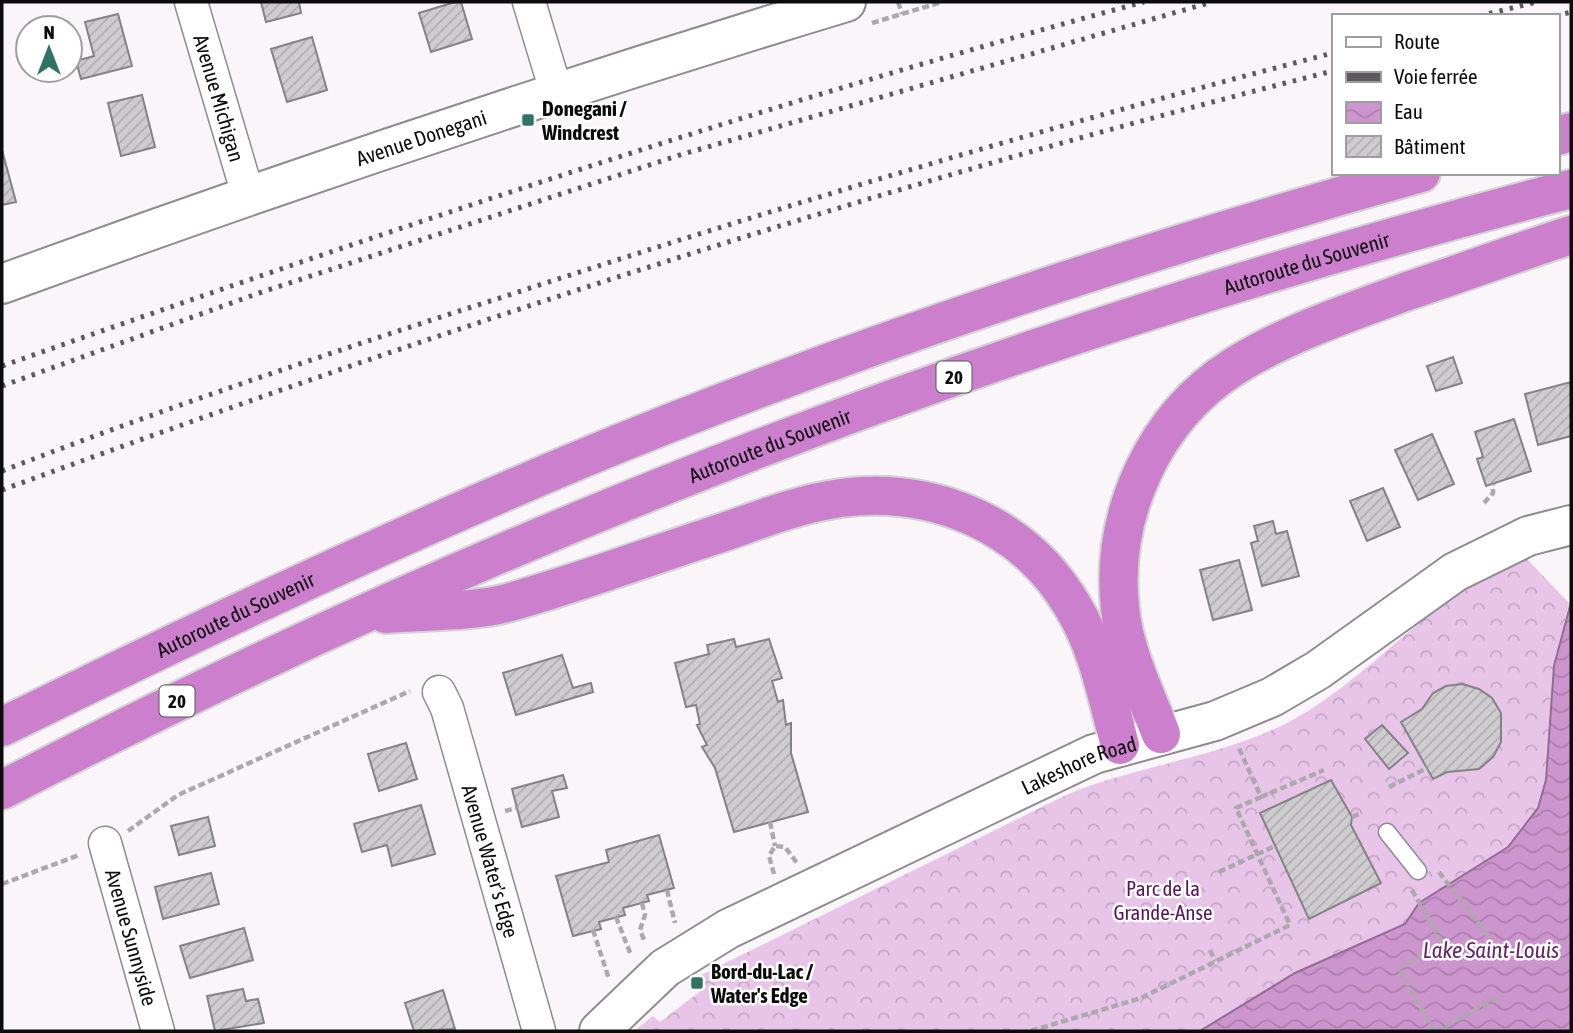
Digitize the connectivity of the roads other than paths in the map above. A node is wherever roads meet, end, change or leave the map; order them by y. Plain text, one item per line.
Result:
1 (191, 2) edge
2 (529, 2) edge
3 (846, 2) edge
4 (556, 90) junction
5 (1413, 175) edge
6 (1571, 189) edge
7 (248, 195) junction
8 (1571, 235) edge
9 (2, 284) edge
10 (1571, 525) edge
11 (356, 617) junction
12 (428, 691) road end
13 (2, 727) edge
14 (1161, 734) junction
15 (1120, 745) junction
16 (2, 790) edge
17 (1387, 832) dead end
18 (95, 848) road end
19 (1418, 871) dead end
20 (158, 1031) edge
21 (539, 1031) edge
22 (599, 1031) edge

1 - 7 street, Avenue Michigan
2 - 4 street
3 - 4 street, Avenue Donegani
4 - 7 street, Avenue Donegani
5 - 13 highway, Autoroute du Souvenir
6 - 11 highway, Autoroute du Souvenir / 20
7 - 9 street, Avenue Donegani
8 - 14 highway
10 - 14 street, Lakeshore Road
11 - 15 highway
11 - 16 highway, Autoroute du Souvenir / 20
12 - 21 street, Avenue Water's Edge
14 - 15 street, Lakeshore Road
15 - 22 street, Lakeshore Road
17 - 19 lane
18 - 20 street, Avenue Sunnyside

